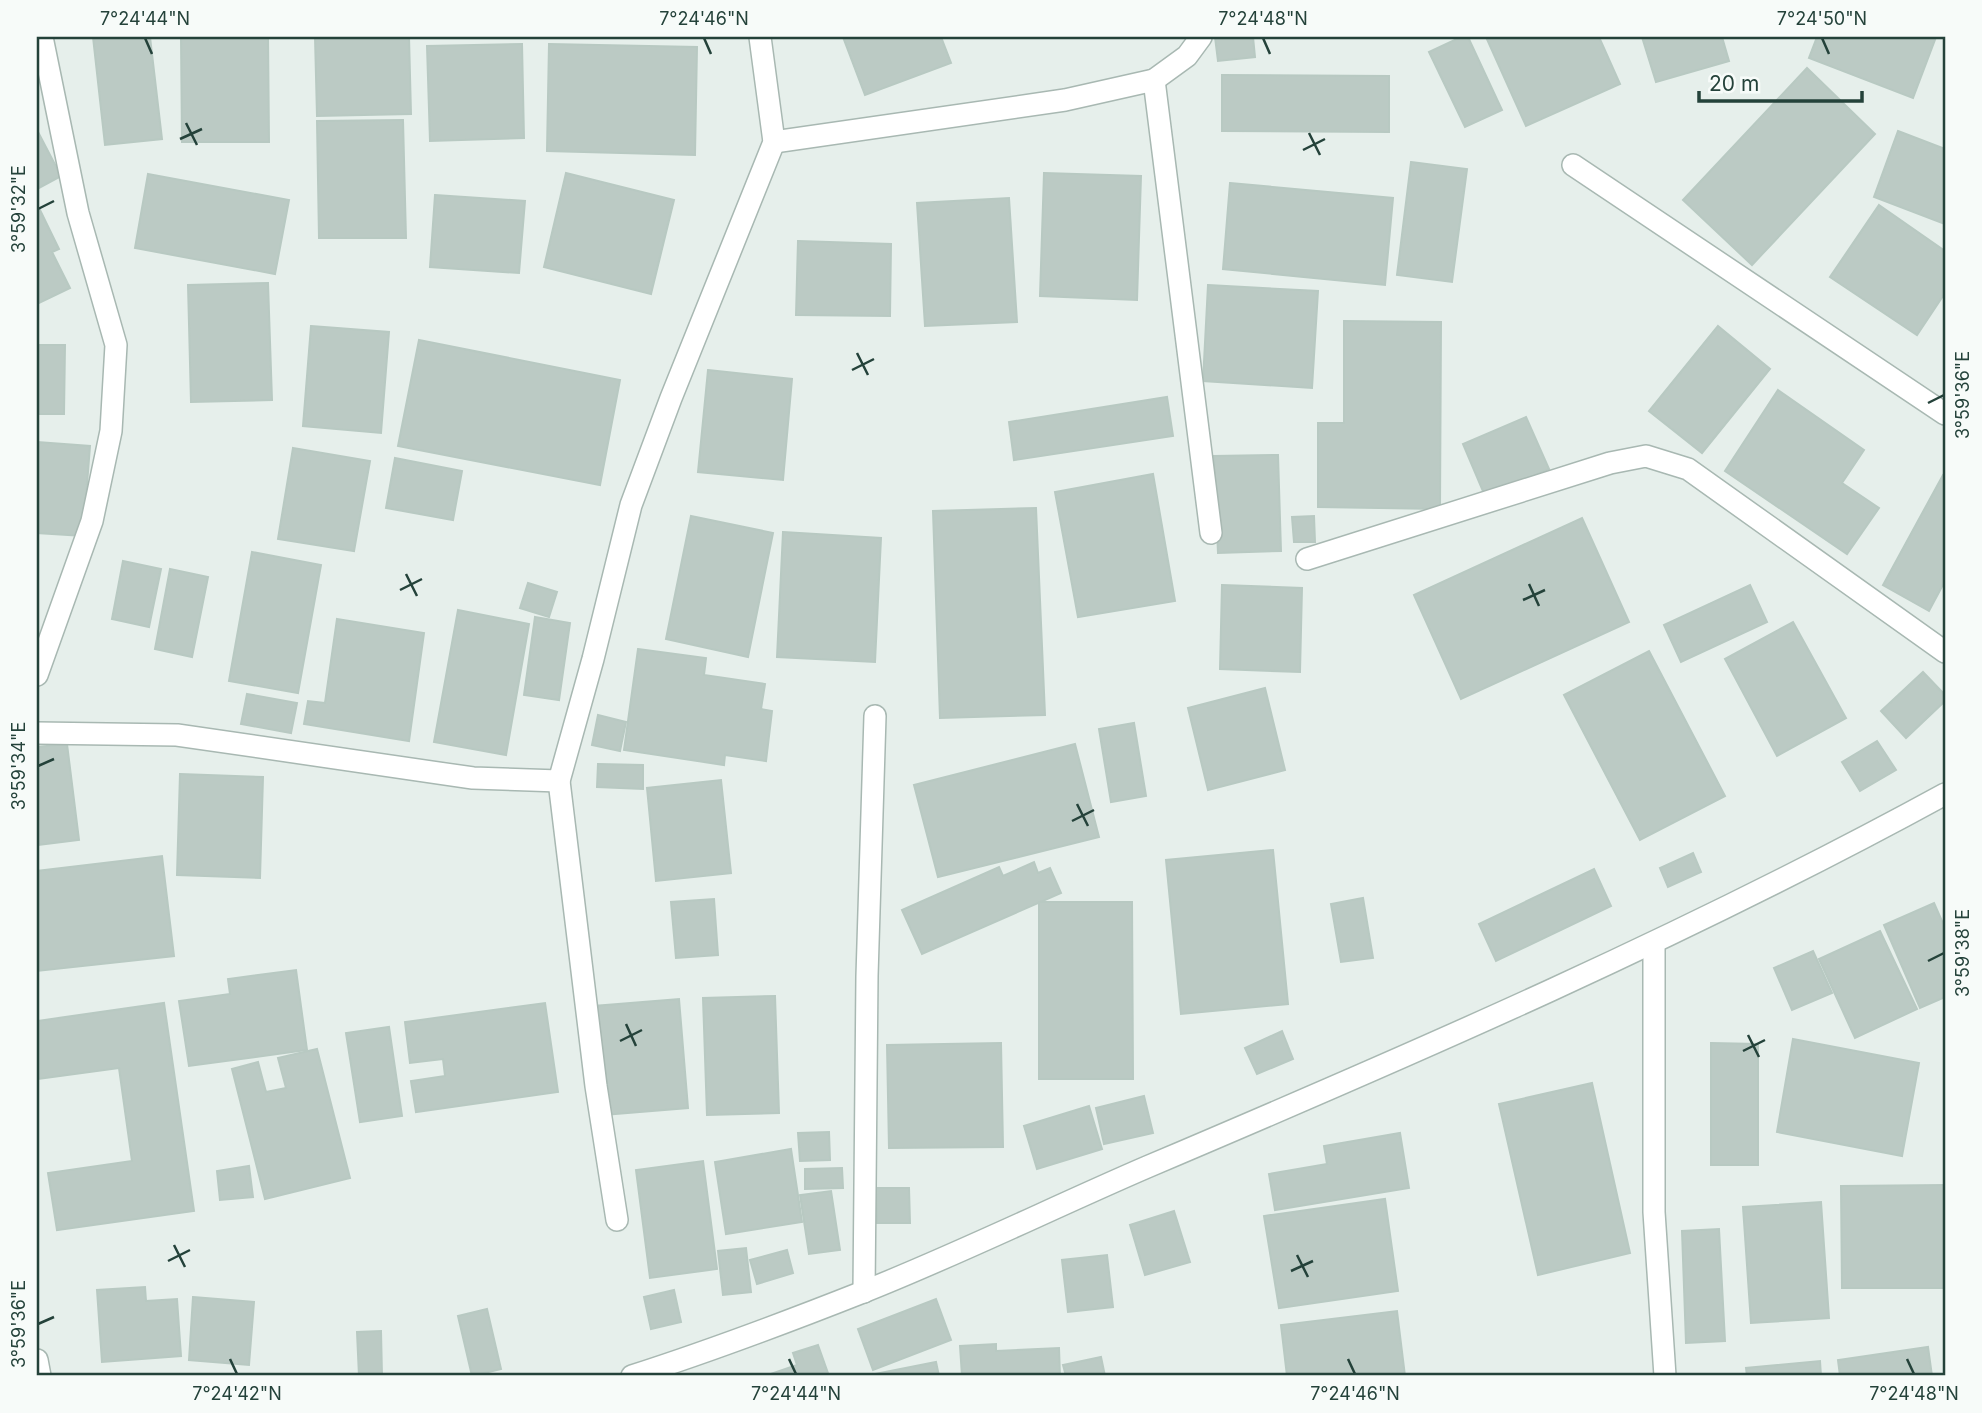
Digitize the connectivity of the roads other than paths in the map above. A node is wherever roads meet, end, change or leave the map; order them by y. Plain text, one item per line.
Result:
1 (42, 37) edge
2 (760, 37) edge
3 (1201, 37) edge
4 (1154, 80) junction
5 (774, 142) junction
6 (1573, 165) dead end
7 (1945, 414) edge
8 (1211, 533) dead end
9 (1307, 559) dead end
10 (1945, 652) edge
11 (37, 675) edge
12 (875, 716) dead end
13 (37, 733) edge
14 (559, 781) junction
15 (1945, 794) edge
16 (1654, 944) junction
17 (617, 1220) dead end
18 (864, 1292) junction
19 (37, 1360) edge
20 (661, 1372) edge
21 (40, 1376) edge
22 (632, 1376) edge
23 (1665, 1376) edge

1 - 11 street
2 - 5 street
3 - 4 street
4 - 5 street
4 - 8 street
5 - 14 street
6 - 7 street
9 - 10 street
12 - 18 street
13 - 14 street
14 - 17 street
15 - 16 street
16 - 18 street
16 - 23 street
18 - 20 street
19 - 21 street
20 - 22 street

